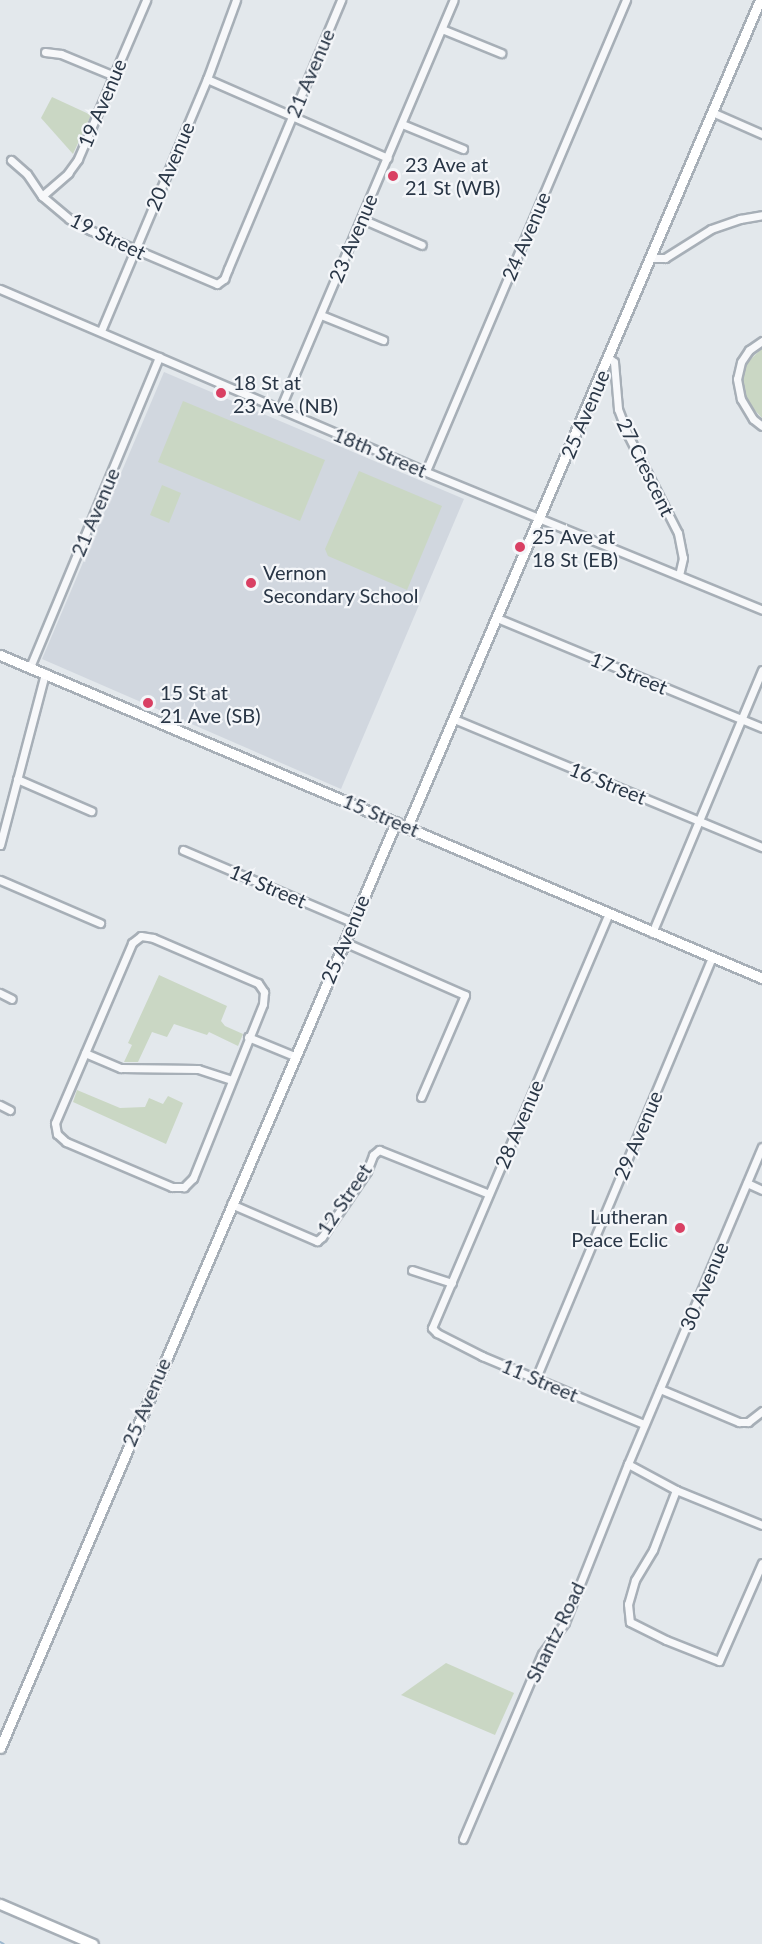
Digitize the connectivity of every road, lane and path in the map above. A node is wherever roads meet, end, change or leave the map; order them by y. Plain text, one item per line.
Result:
1 (146, 0) edge
2 (236, 0) edge
3 (341, 0) edge
4 (454, 0) edge
5 (626, 0) edge
6 (760, 1) edge
7 (442, 29) junction
8 (45, 52) dead end
9 (501, 53) dead end
10 (114, 76) junction
11 (207, 79) junction
12 (712, 112) junction
13 (292, 116) junction
14 (402, 124) junction
15 (762, 134) edge
16 (463, 149) dead end
17 (388, 158) junction
18 (11, 160) dead end
19 (42, 196) junction
20 (762, 215) edge
21 (362, 219) junction
22 (422, 245) dead end
23 (135, 250) junction
24 (652, 258) junction
25 (224, 279) joint
26 (0, 289) edge
27 (321, 315) junction
28 (101, 331) junction
29 (383, 340) dead end
30 (762, 341) edge
31 (159, 357) junction
32 (609, 358) junction
33 (280, 409) junction
34 (762, 426) edge
35 (426, 471) junction
36 (540, 518) junction
37 (679, 576) junction
38 (762, 610) edge
39 (497, 618) junction
40 (0, 655) edge
41 (30, 667) junction
42 (762, 670) edge
43 (45, 673) junction
44 (454, 719) junction
45 (742, 719) junction
46 (762, 728) edge
47 (17, 779) junction
48 (91, 811) dead end
49 (700, 821) junction
50 (396, 822) junction
51 (407, 827) junction
52 (0, 845) edge
53 (762, 847) edge
54 (183, 850) dead end
55 (0, 880) edge
56 (609, 913) junction
57 (352, 922) junction
58 (100, 923) dead end
59 (652, 933) junction
60 (344, 942) junction
61 (712, 958) junction
62 (762, 978) edge
63 (0, 993) edge
64 (12, 999) dead end
65 (248, 1037) junction
66 (85, 1053) junction
67 (294, 1056) junction
68 (231, 1080) junction
69 (421, 1097) dead end
70 (0, 1106) edge
71 (10, 1110) dead end
72 (762, 1147) edge
73 (747, 1183) junction
74 (762, 1190) edge
75 (489, 1194) junction
76 (231, 1204) junction
77 (412, 1270) dead end
78 (452, 1284) junction
79 (436, 1333) joint
80 (536, 1378) junction
81 (660, 1389) junction
82 (762, 1411) edge
83 (644, 1424) junction
84 (628, 1464) junction
85 (676, 1490) junction
86 (762, 1525) edge
87 (762, 1563) edge
88 (0, 1748) edge
89 (463, 1839) dead end
90 (0, 1904) edge
91 (93, 1944) edge

1 - 10 street, 19 Avenue
2 - 11 street, 20 Avenue
3 - 13 street, 21 Avenue
4 - 7 street, 23 Avenue
5 - 35 street, 24 Avenue
6 - 12 street, 25 Avenue
7 - 9 street
7 - 14 street, 23 Avenue
8 - 10 street
10 - 19 street, 19 Avenue
11 - 13 street
11 - 23 street, 20 Avenue
12 - 15 street
12 - 24 street, 25 Avenue
13 - 17 street
13 - 25 street, 21 Avenue
14 - 16 street
14 - 17 street, 23 Avenue
17 - 21 street, 23 Avenue
18 - 19 street, 19 Street
19 - 23 street, 19 Street
20 - 24 street
21 - 22 street
21 - 27 street, 23 Avenue
23 - 25 street, 19 Street
23 - 28 street, 20 Avenue
24 - 32 street, 25 Avenue
26 - 28 street, 18th Street
27 - 29 street
27 - 33 street, 23 Avenue
28 - 31 street, 18th Street
30 - 34 street
31 - 33 street, 18th Street
31 - 41 street, 21 Avenue
32 - 36 street, 25 Avenue
32 - 37 street, 27 Crescent
33 - 35 street, 18th Street
35 - 36 street, 18th Street
36 - 37 street, 18th Street
36 - 39 street, 25 Avenue
37 - 38 street, 18th Street
39 - 44 street, 25 Avenue
39 - 45 street, 17 Street
40 - 41 street, 15 Street
41 - 43 street, 15 Street
42 - 45 street
43 - 47 street
43 - 50 street, 15 Street
44 - 49 street, 16 Street
44 - 51 street, 25 Avenue
45 - 46 street, 17 Street
45 - 49 street
47 - 48 street
47 - 52 street
49 - 53 street, 16 Street
49 - 59 street
50 - 51 street, 15 Street
50 - 57 street, 25 Avenue
51 - 56 street, 15 Street
54 - 57 street, 14 Street
55 - 58 street
56 - 59 street, 15 Street
56 - 75 street, 28 Avenue
57 - 60 street, 25 Avenue
59 - 61 street, 15 Street
60 - 67 street, 25 Avenue
60 - 69 street
61 - 62 street, 15 Street
61 - 80 street, 29 Avenue
63 - 64 street
65 - 66 street
65 - 67 street
65 - 68 street
66 - 68 street
66 - 68 street
67 - 76 street, 25 Avenue
70 - 71 street
72 - 73 street, 30 Avenue
73 - 74 street
73 - 81 street, 30 Avenue
75 - 76 street, 12 Street
75 - 78 street, 28 Avenue
76 - 88 street, 25 Avenue
77 - 78 street
78 - 79 street, 28 Avenue
79 - 80 street, 11 Street
80 - 83 street, 11 Street
81 - 82 street
81 - 83 street, 30 Avenue
83 - 84 street, Shantz Road
84 - 85 street
84 - 89 street, Shantz Road
85 - 86 street
85 - 87 street
90 - 91 street

